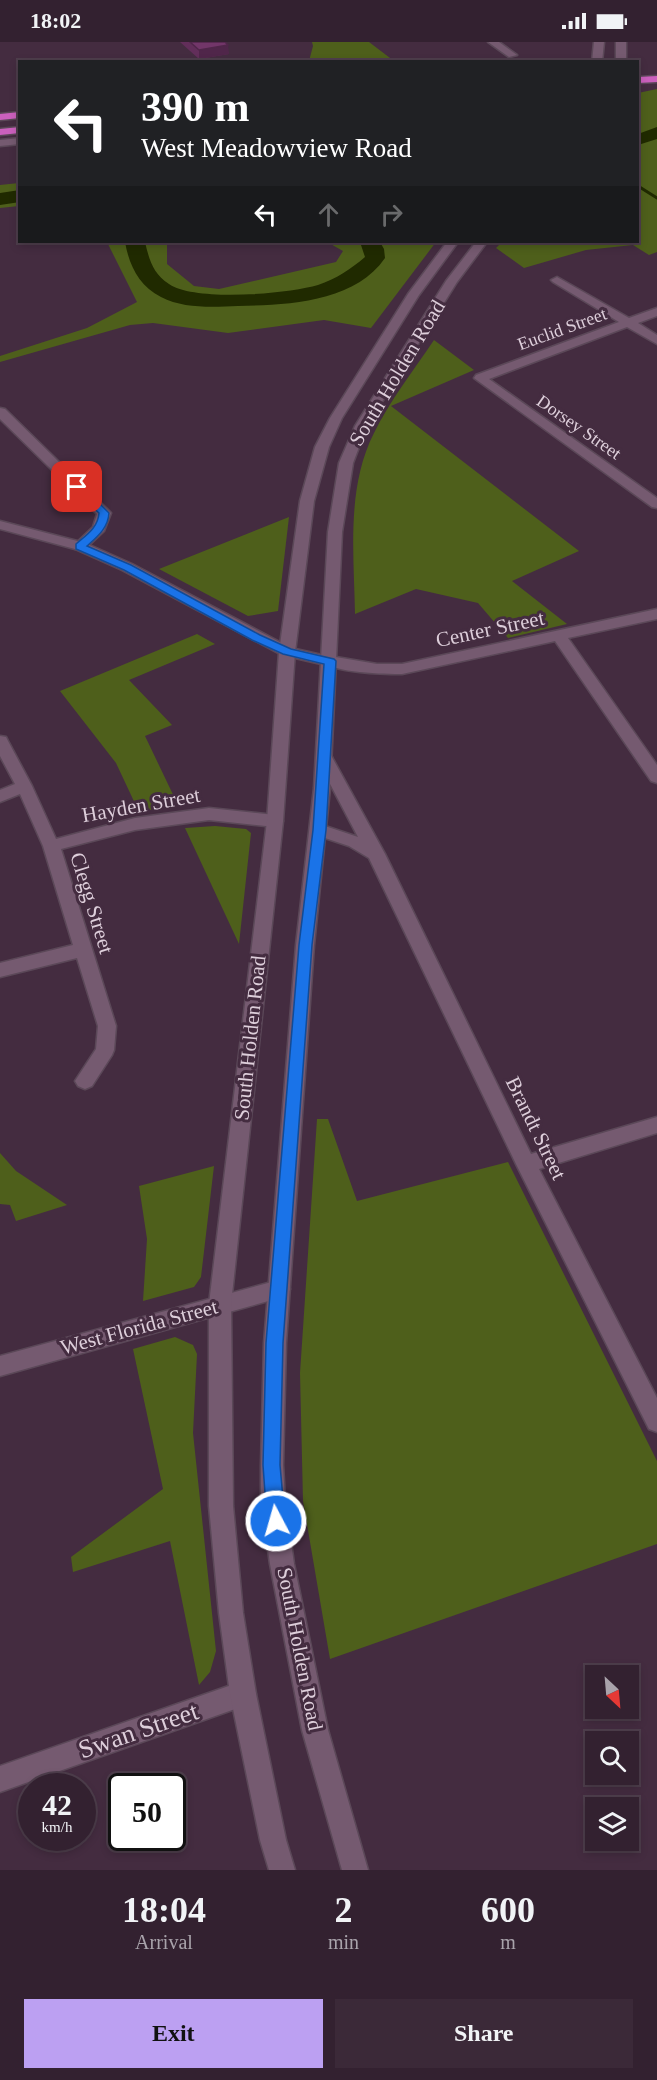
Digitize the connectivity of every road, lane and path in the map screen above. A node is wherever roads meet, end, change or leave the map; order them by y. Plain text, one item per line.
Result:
1 (493, 42) edge
2 (599, 42) edge
3 (621, 42) edge
4 (512, 55) dead end
5 (598, 58) edge
6 (622, 58) edge
7 (657, 69) edge
8 (639, 71) edge
9 (657, 79) edge
10 (639, 80) edge
11 (0, 112) edge
12 (18, 113) edge
13 (18, 113) edge
14 (0, 117) edge
15 (18, 129) edge
16 (0, 131) edge
17 (18, 141) edge
18 (0, 143) edge
19 (451, 243) edge
20 (480, 243) edge
21 (557, 280) dead end
22 (657, 312) edge
23 (629, 323) junction
24 (657, 340) edge
25 (480, 378) joint
26 (0, 412) edge
27 (657, 504) edge
28 (0, 525) edge
29 (80, 546) junction
30 (657, 614) edge
31 (559, 635) junction
32 (287, 652) junction
33 (330, 661) junction
34 (0, 741) edge
35 (325, 759) junction
36 (657, 777) edge
37 (24, 786) junction
38 (0, 796) edge
39 (275, 821) junction
40 (319, 830) junction
41 (51, 846) junction
42 (376, 854) junction
43 (82, 950) junction
44 (0, 970) edge
45 (85, 1081) dead end
46 (657, 1125) edge
47 (526, 1164) junction
48 (279, 1289) junction
49 (220, 1304) junction
50 (0, 1366) edge
51 (657, 1421) edge
52 (243, 1694) junction
53 (0, 1779) edge
54 (282, 1870) edge
55 (355, 1870) edge

1 - 4 street
2 - 5 street
3 - 6 street
7 - 8 highway
9 - 10 highway
11 - 12 highway
13 - 14 highway
15 - 16 highway
17 - 18 street
19 - 32 street, South Holden Road
20 - 33 street, South Holden Road
21 - 23 street
22 - 23 street, Euclid Street
23 - 24 street
23 - 25 street, Euclid Street
25 - 27 street, Dorsey Street
26 - 29 street
28 - 29 street, Center Street
29 - 32 street, Center Street
30 - 31 street, Center Street
31 - 33 street, Center Street
31 - 36 street
32 - 33 street, Center Street
32 - 39 street, South Holden Road
33 - 35 street, South Holden Road
34 - 37 street, Clegg Street
35 - 40 street, South Holden Road
35 - 42 street, Brandt Street
37 - 38 street
37 - 41 street, Clegg Street
39 - 41 street, Hayden Street
39 - 49 street, South Holden Road
40 - 42 street
40 - 48 street, South Holden Road
41 - 43 street, Clegg Street
42 - 47 street, Brandt Street
43 - 44 street
43 - 45 street, Clegg Street
46 - 47 street
47 - 51 street, Brandt Street
48 - 49 street, West Florida Street
48 - 55 street, South Holden Road
49 - 50 street, West Florida Street
49 - 52 street, South Holden Road
52 - 53 street, Swan Street
52 - 54 street, South Holden Road

